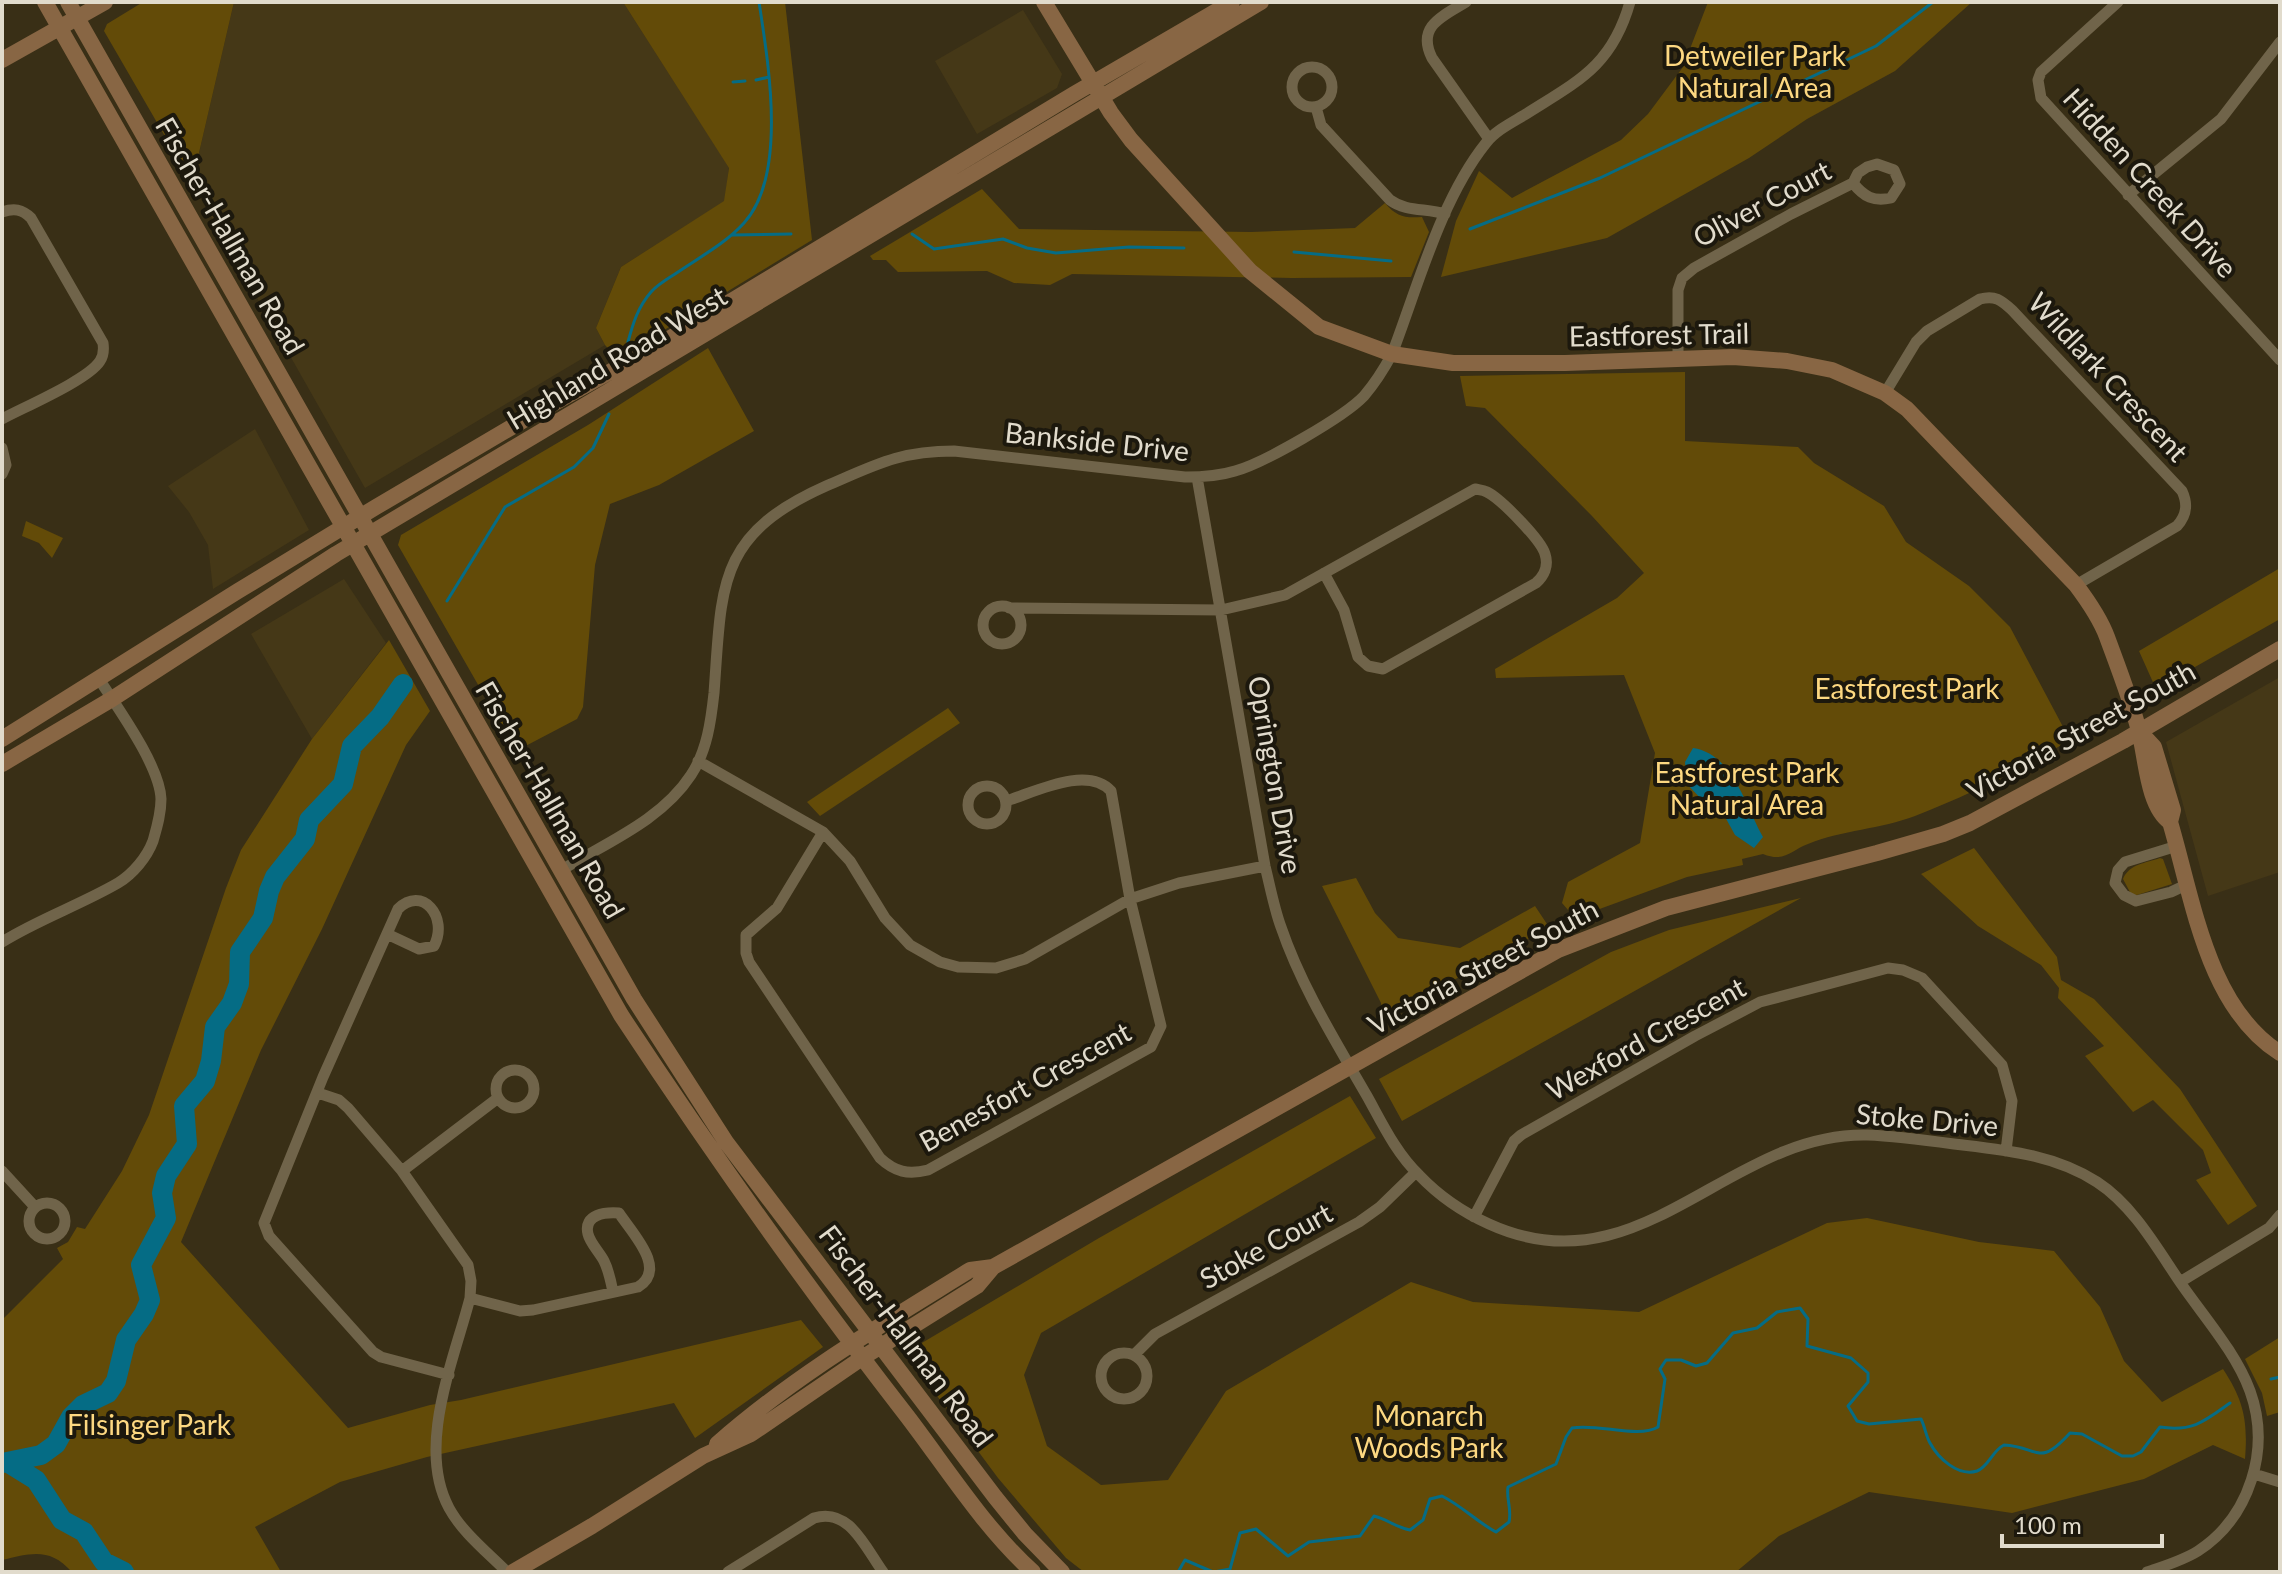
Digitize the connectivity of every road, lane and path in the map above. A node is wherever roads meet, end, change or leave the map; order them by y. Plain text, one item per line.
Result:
1 (45, 2) edge
2 (68, 2) edge
3 (105, 2) edge
4 (1044, 2) edge
5 (1232, 2) edge
6 (1261, 2) edge
7 (1466, 2) edge
8 (1630, 2) edge
9 (2118, 2) edge
10 (77, 19) junction
11 (60, 29) junction
12 (2280, 42) edge
13 (2, 60) edge
14 (1093, 82) junction
15 (1102, 99) junction
16 (1316, 107) dead end
17 (1489, 139) junction
18 (1853, 183) dead end
19 (2128, 195) junction
20 (2, 212) edge
21 (1445, 214) junction
22 (1392, 354) junction
23 (1678, 358) junction
24 (2280, 360) edge
25 (1885, 393) junction
26 (2, 419) edge
27 (2, 448) edge
28 (2, 474) edge
29 (1197, 477) junction
30 (360, 517) junction
31 (343, 527) junction
32 (370, 534) junction
33 (353, 544) junction
34 (1324, 573) junction
35 (2076, 585) junction
36 (1009, 608) dead end
37 (1221, 610) junction
38 (2280, 649) edge
39 (99, 679) junction
40 (112, 699) junction
41 (2140, 732) junction
42 (2, 739) edge
43 (698, 761) junction
44 (2, 764) edge
45 (1006, 801) dead end
46 (823, 832) junction
47 (2177, 846) junction
48 (1265, 866) junction
49 (560, 871) junction
50 (2188, 884) junction
51 (1130, 899) junction
52 (387, 934) junction
53 (2, 942) edge
54 (2280, 1053) edge
55 (1350, 1067) junction
56 (318, 1093) junction
57 (498, 1098) dead end
58 (2006, 1151) junction
59 (2, 1171) edge
60 (402, 1171) junction
61 (1416, 1172) junction
62 (35, 1207) dead end
63 (2280, 1215) edge
64 (1474, 1217) junction
65 (993, 1267) junction
66 (2180, 1282) junction
67 (613, 1292) junction
68 (470, 1298) junction
69 (870, 1332) junction
70 (850, 1343) junction
71 (880, 1346) junction
72 (1134, 1355) junction
73 (862, 1358) junction
74 (449, 1375) junction
75 (703, 1456) junction
76 (2254, 1474) junction
77 (2280, 1482) edge
78 (507, 1572) edge
79 (513, 1572) edge
80 (728, 1572) edge
81 (883, 1572) edge
82 (1033, 1572) edge
83 (1062, 1572) edge
84 (2147, 1572) edge

1 - 11 main road, Fischer-Hallman Road
2 - 10 main road, Fischer-Hallman Road
3 - 10 main road
4 - 14 main road, Eastforest Trail
5 - 14 main road, Highland Road West
6 - 15 main road, Highland Road West
7 - 17 street
8 - 17 street, Bankside Drive
9 - 19 street, Hidden Creek Drive
10 - 11 main road
10 - 30 main road, Fischer-Hallman Road
11 - 13 main road
11 - 31 main road, Fischer-Hallman Road
12 - 19 street
14 - 15 main road, Eastforest Trail
14 - 30 main road, Highland Road West
15 - 22 main road, Eastforest Trail
15 - 32 main road, Highland Road West
16 - 21 street
17 - 21 street, Bankside Drive
18 - 23 street, Oliver Court
19 - 24 street, Hidden Creek Drive
20 - 26 street
21 - 22 street, Bankside Drive
22 - 23 main road, Eastforest Trail
22 - 29 street, Bankside Drive
23 - 25 main road, Eastforest Trail
25 - 35 main road, Eastforest Trail
25 - 35 street, Wildlark Crescent
27 - 28 street
29 - 37 street, Oprington Drive
29 - 43 street, Bankside Drive
30 - 31 main road, Highland Road West
30 - 32 main road, Fischer-Hallman Road
31 - 33 main road, Fischer-Hallman Road
31 - 39 main road, Highland Road West
32 - 33 main road, Highland Road West
32 - 49 main road, Fischer-Hallman Road
33 - 40 main road, Highland Road West
33 - 70 main road, Fischer-Hallman Road
34 - 34 street
34 - 37 street
35 - 41 main road, Eastforest Trail
36 - 37 street
37 - 48 street, Oprington Drive
38 - 41 main road, Victoria Street South
39 - 40 street
39 - 42 main road, Highland Road West
40 - 44 main road, Highland Road West
40 - 53 street
41 - 47 main road, Eastforest Trail
41 - 55 main road, Victoria Street South
43 - 46 street
43 - 49 street, Bankside Drive
45 - 51 street, Benesfort Crescent
46 - 51 street
46 - 51 street, Benesfort Crescent
47 - 50 main road, Eastforest Trail
47 - 50 street
48 - 51 street
48 - 55 street, Oprington Drive
49 - 69 main road, Fischer-Hallman Road
50 - 54 main road, Eastforest Trail
52 - 52 street
52 - 56 street
55 - 61 street, Stoke Drive
55 - 65 main road, Victoria Street South
56 - 60 street
56 - 74 street
57 - 60 street
58 - 64 street, Stoke Drive
58 - 64 street, Wexford Crescent
58 - 66 street, Stoke Drive
59 - 62 street
60 - 68 street
61 - 64 street, Stoke Drive
61 - 72 street, Stoke Court
63 - 66 street
65 - 69 main road, Victoria Street South
65 - 71 main road, Victoria Street South
66 - 76 street, Stoke Drive
67 - 67 street
67 - 68 street
68 - 74 street
69 - 70 main road, Victoria Street South
69 - 71 main road, Fischer-Hallman Road
70 - 73 main road, Fischer-Hallman Road
70 - 75 main road, Victoria Street South
71 - 73 main road, Victoria Street South
71 - 83 main road, Fischer-Hallman Road
72 - 72 street, Stoke Court
73 - 75 main road, Victoria Street South
73 - 82 main road, Fischer-Hallman Road
74 - 78 street
75 - 79 main road, Victoria Street South
76 - 77 street
76 - 84 street, Stoke Drive
80 - 81 street

